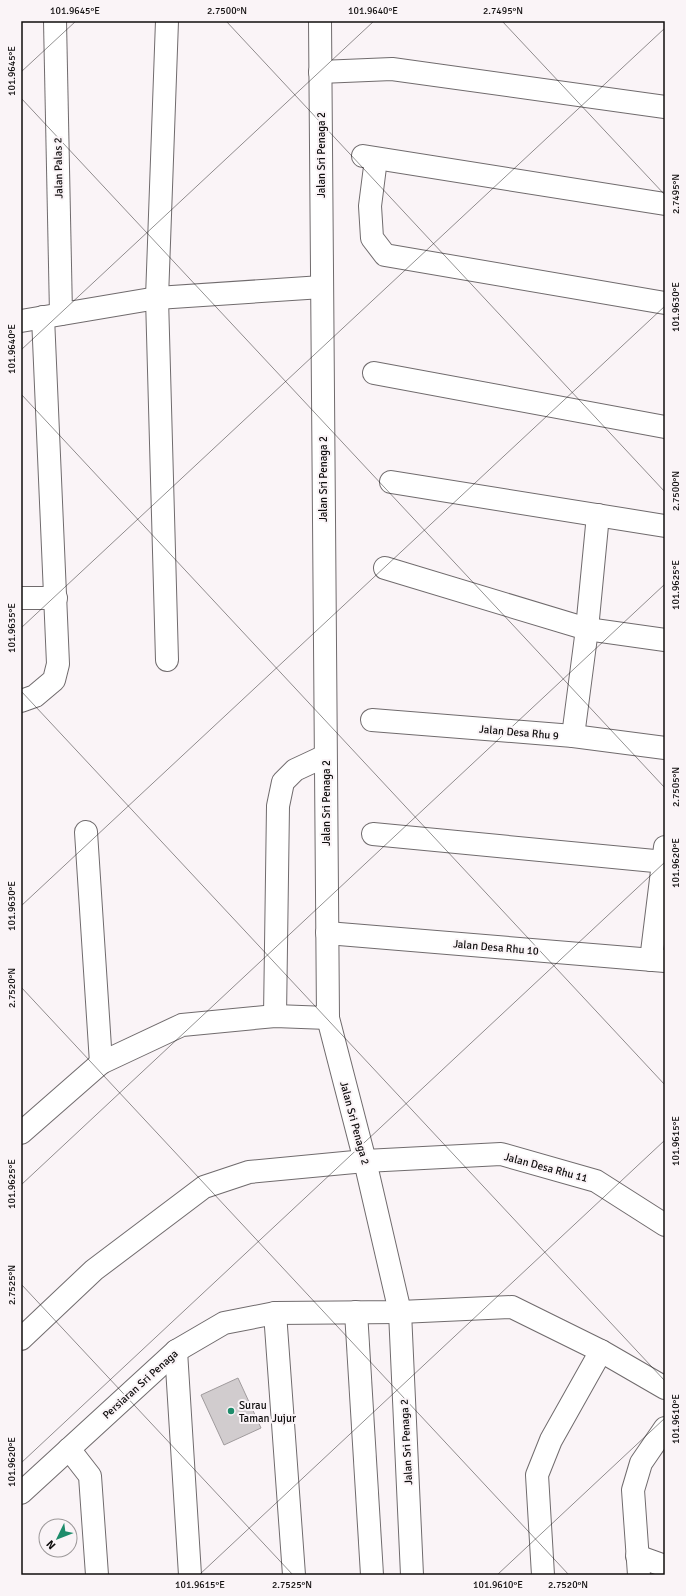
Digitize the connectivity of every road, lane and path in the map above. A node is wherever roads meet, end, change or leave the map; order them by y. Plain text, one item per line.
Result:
1 (55, 21) edge
2 (167, 21) edge
3 (320, 21) edge
4 (320, 72) junction
5 (665, 107) edge
6 (665, 204) edge
7 (322, 287) junction
8 (157, 298) junction
9 (665, 303) edge
10 (52, 315) junction
11 (21, 321) edge
12 (374, 373) dead end
13 (665, 427) edge
14 (391, 482) dead end
15 (598, 515) junction
16 (665, 526) edge
17 (385, 568) dead end
18 (21, 598) edge
19 (56, 598) junction
20 (587, 629) junction
21 (665, 640) edge
22 (167, 660) dead end
23 (21, 702) edge
24 (372, 720) dead end
25 (573, 736) junction
26 (665, 748) edge
27 (325, 756) junction
28 (86, 832) dead end
29 (373, 834) dead end
30 (664, 856) edge
31 (327, 933) junction
32 (658, 960) edge
33 (275, 1016) junction
34 (328, 1018) junction
35 (101, 1063) junction
36 (21, 1133) edge
37 (365, 1161) junction
38 (665, 1225) edge
39 (356, 1312) junction
40 (400, 1312) junction
41 (275, 1313) junction
42 (21, 1339) edge
43 (601, 1350) junction
44 (176, 1351) junction
45 (665, 1388) edge
46 (665, 1428) edge
47 (69, 1449) junction
48 (21, 1493) edge
49 (638, 1565) edge
50 (665, 1566) edge
51 (97, 1575) edge
52 (190, 1575) edge
53 (294, 1575) edge
54 (372, 1575) edge
55 (412, 1575) edge
56 (543, 1575) edge

1 - 10 street, Jalan Palas 2
2 - 8 street
3 - 4 street, Jalan Sri Penaga 2
4 - 5 street
4 - 7 street, Jalan Sri Penaga 2
6 - 9 street
7 - 8 street
7 - 27 street, Jalan Sri Penaga 2
8 - 10 street
8 - 22 street
10 - 11 street
10 - 19 street, Jalan Palas 2
12 - 13 street
14 - 15 street
15 - 16 street
15 - 20 street
17 - 20 street
18 - 19 street
19 - 23 street, Jalan Palas 2
20 - 21 street
20 - 25 street
24 - 25 street, Jalan Desa Rhu 9
25 - 26 street, Jalan Desa Rhu 9
27 - 31 street, Jalan Sri Penaga 2
27 - 33 street
28 - 35 street
29 - 30 street
30 - 32 street
31 - 32 street, Jalan Desa Rhu 10
31 - 34 street, Jalan Sri Penaga 2
33 - 34 street
33 - 35 street
34 - 37 street, Jalan Sri Penaga 2
35 - 36 street
37 - 38 street, Jalan Desa Rhu 11
37 - 40 street, Jalan Sri Penaga 2
37 - 42 street, Jalan Desa Rhu 11
39 - 40 street, Persiaran Sri Penaga
39 - 41 street, Persiaran Sri Penaga
39 - 54 street
40 - 43 street, Persiaran Sri Penaga
40 - 55 street, Jalan Sri Penaga 2
41 - 44 street, Persiaran Sri Penaga
41 - 53 street
43 - 45 street, Persiaran Sri Penaga
43 - 56 street
44 - 47 street, Persiaran Sri Penaga
44 - 52 street
46 - 49 street
47 - 48 street, Persiaran Sri Penaga
47 - 51 street
49 - 50 street

